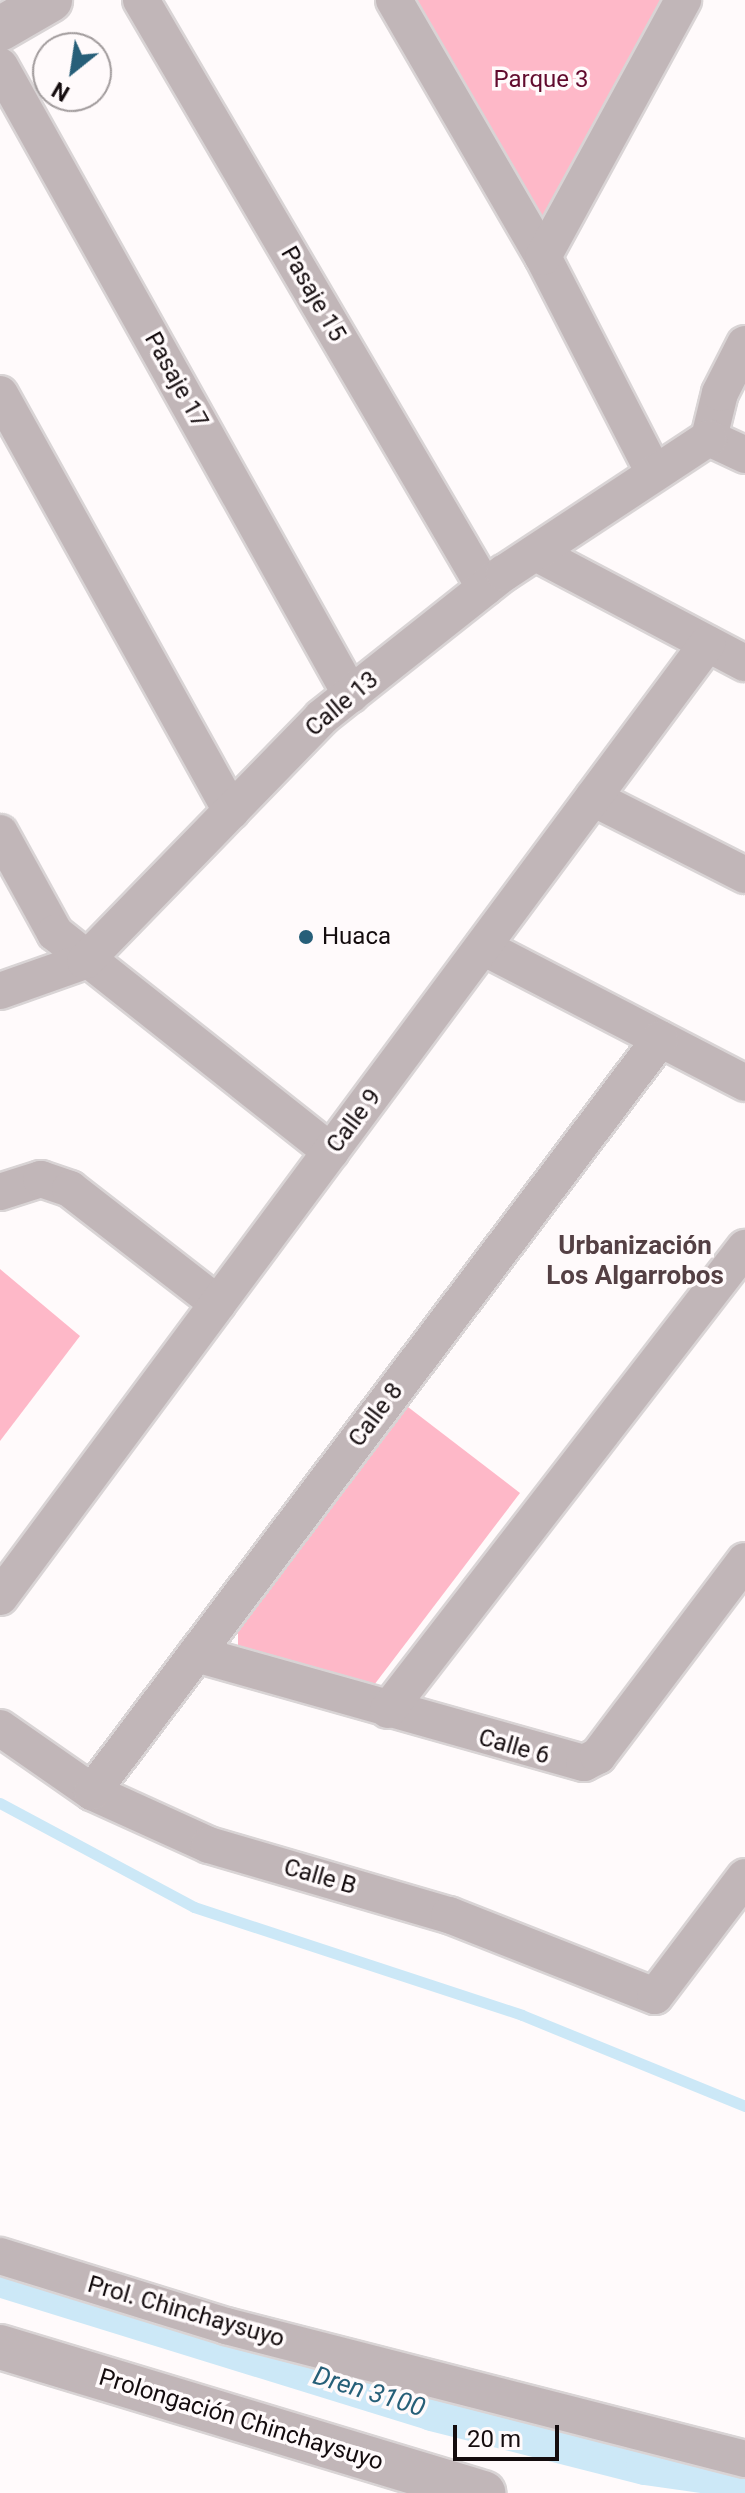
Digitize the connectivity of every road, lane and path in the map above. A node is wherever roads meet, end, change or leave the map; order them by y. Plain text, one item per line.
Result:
1 (50, 0) edge
2 (141, 0) edge
3 (394, 0) edge
4 (683, 0) edge
5 (0, 29) edge
6 (0, 66) edge
7 (543, 257) junction
8 (745, 344) edge
9 (0, 394) edge
10 (709, 438) junction
11 (745, 455) edge
12 (653, 471) junction
13 (536, 553) junction
14 (485, 588) junction
15 (707, 644) junction
16 (745, 663) edge
17 (351, 695) junction
18 (593, 798) junction
19 (231, 811) junction
20 (0, 833) edge
21 (745, 875) edge
22 (483, 947) junction
23 (85, 961) junction
24 (0, 991) edge
25 (660, 1039) junction
26 (745, 1083) edge
27 (331, 1152) junction
28 (0, 1192) edge
29 (745, 1248) edge
30 (218, 1304) junction
31 (745, 1561) edge
32 (0, 1597) edge
33 (196, 1654) junction
34 (388, 1710) junction
35 (0, 1728) edge
36 (92, 1792) junction
37 (745, 1877) edge
38 (0, 2256) edge
39 (0, 2347) edge
40 (745, 2459) edge
41 (483, 2493) edge

1 - 5 street
2 - 14 street, Pasaje 15
3 - 7 street
4 - 7 street
6 - 17 street, Pasaje 17
7 - 12 street
8 - 10 street
9 - 19 street
10 - 11 street
10 - 12 street, Calle 13
12 - 13 street, Calle 13
13 - 14 street, Calle 13
13 - 15 street
14 - 17 street, Calle 13
15 - 16 street
15 - 18 street, Calle 9
17 - 19 street, Calle 13
18 - 21 street
18 - 22 street, Calle 9
19 - 23 street, Calle 13
20 - 23 street
22 - 25 street
22 - 27 street, Calle 9
23 - 24 street, Calle 13
23 - 27 street
25 - 26 street
25 - 33 street, Calle 8
27 - 30 street, Calle 9
28 - 30 street
29 - 34 street
30 - 32 street, Calle 9
31 - 34 street, Calle 6
33 - 34 street, Calle 6
33 - 36 street, Calle 8
35 - 36 street, Calle B
36 - 37 street, Calle B
38 - 40 street, Prol. Chinchaysuyo
39 - 41 street, Prolongación Chinchaysuyo

